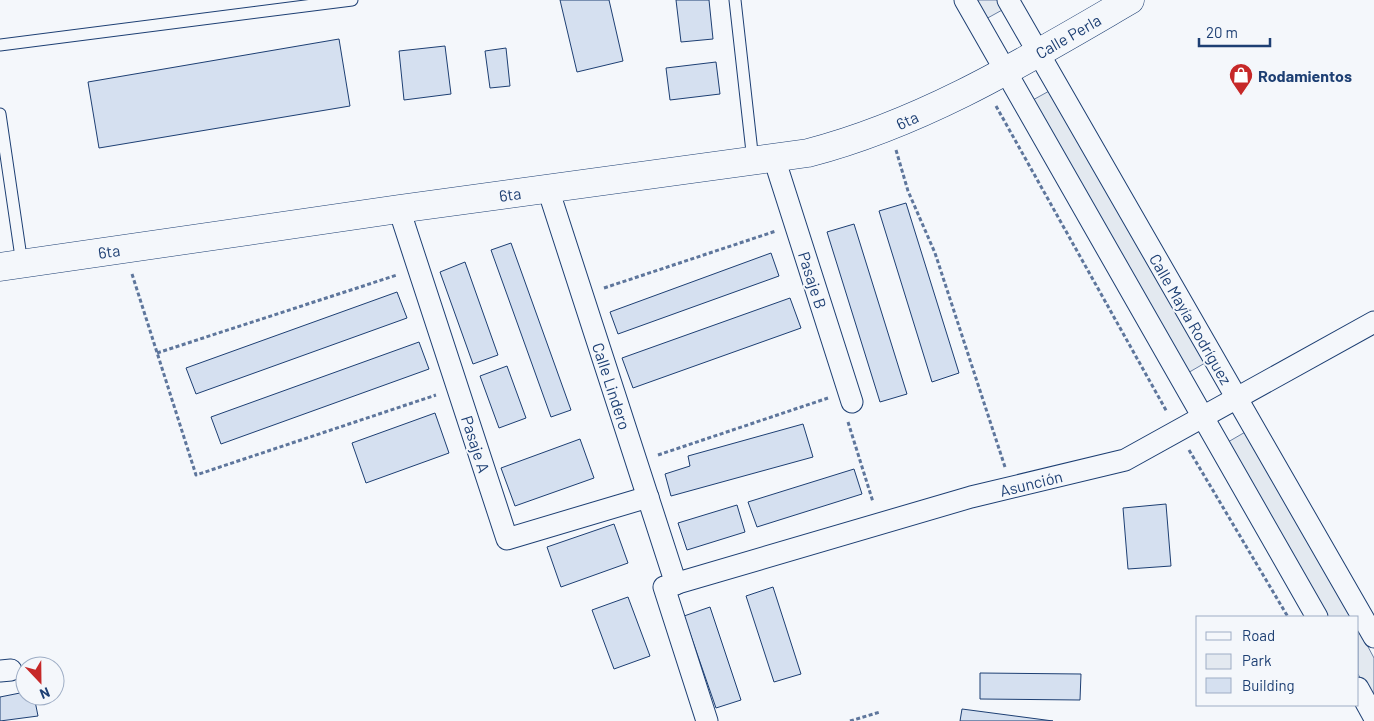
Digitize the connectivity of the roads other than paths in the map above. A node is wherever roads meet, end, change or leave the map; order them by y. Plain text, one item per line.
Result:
1 (352, 0) edge
2 (735, 0) edge
3 (965, 0) edge
4 (1008, 0) edge
5 (1130, 0) edge
6 (0, 45) edge
7 (1039, 53) junction
8 (995, 78) junction
9 (0, 114) edge
10 (764, 159) junction
11 (548, 189) junction
12 (399, 209) junction
13 (11, 266) edge
14 (1374, 322) edge
15 (850, 396) road end
16 (1237, 398) junction
17 (1203, 417) junction
18 (648, 497) junction
19 (670, 586) junction
20 (1316, 616) edge
21 (1374, 638) edge
22 (1359, 690) edge
23 (1374, 717) edge
24 (707, 721) edge

1 - 6 lane
2 - 10 lane
3 - 8 street
4 - 7 street, Calle Mayía Rodríguez
5 - 7 main road, Calle Perla
7 - 8 main road, Calle Perla
7 - 16 street, Calle Mayía Rodríguez
8 - 10 main road, 6ta
8 - 17 street
9 - 13 lane
10 - 11 main road, 6ta
10 - 15 street, Pasaje B
11 - 12 main road, 6ta
11 - 18 street, Calle Lindero
12 - 13 main road, 6ta
12 - 18 street, Pasaje A
14 - 16 street, Asunción
16 - 17 street, Asunción
16 - 21 street, Calle Mayía Rodríguez
17 - 19 street, Asunción
17 - 20 street
18 - 19 street, Calle Lindero
19 - 24 street, Calle Lindero
22 - 23 street

